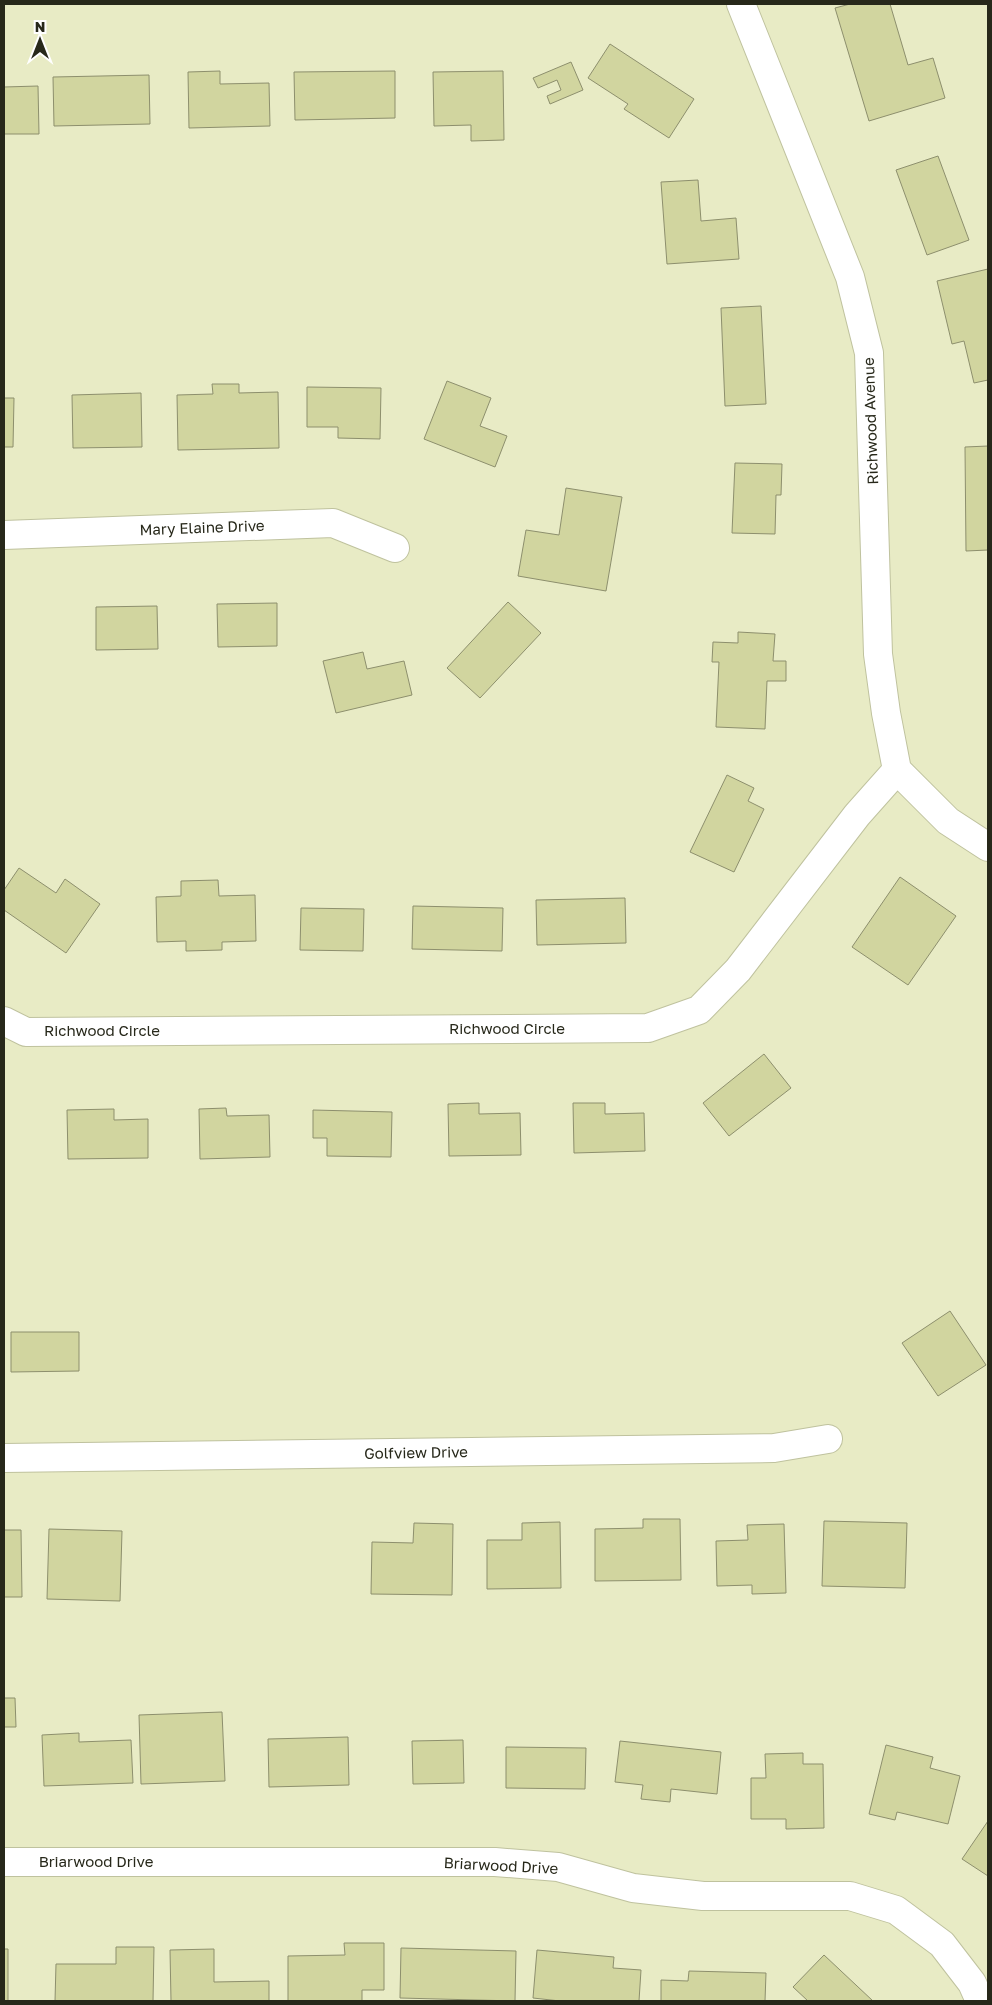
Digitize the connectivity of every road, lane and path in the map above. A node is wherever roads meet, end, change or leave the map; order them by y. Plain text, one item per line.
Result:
1 (741, 4) edge
2 (4, 534) edge
3 (395, 548) dead end
4 (897, 770) junction
5 (988, 847) edge
6 (4, 1021) edge
7 (828, 1439) dead end
8 (4, 1458) edge
9 (4, 1862) edge
10 (980, 2001) edge

1 - 4 street, Richwood Avenue
2 - 3 street, Mary Elaine Drive
4 - 5 street
4 - 6 street, Richwood Circle
7 - 8 street, Golfview Drive
9 - 10 street, Briarwood Drive

